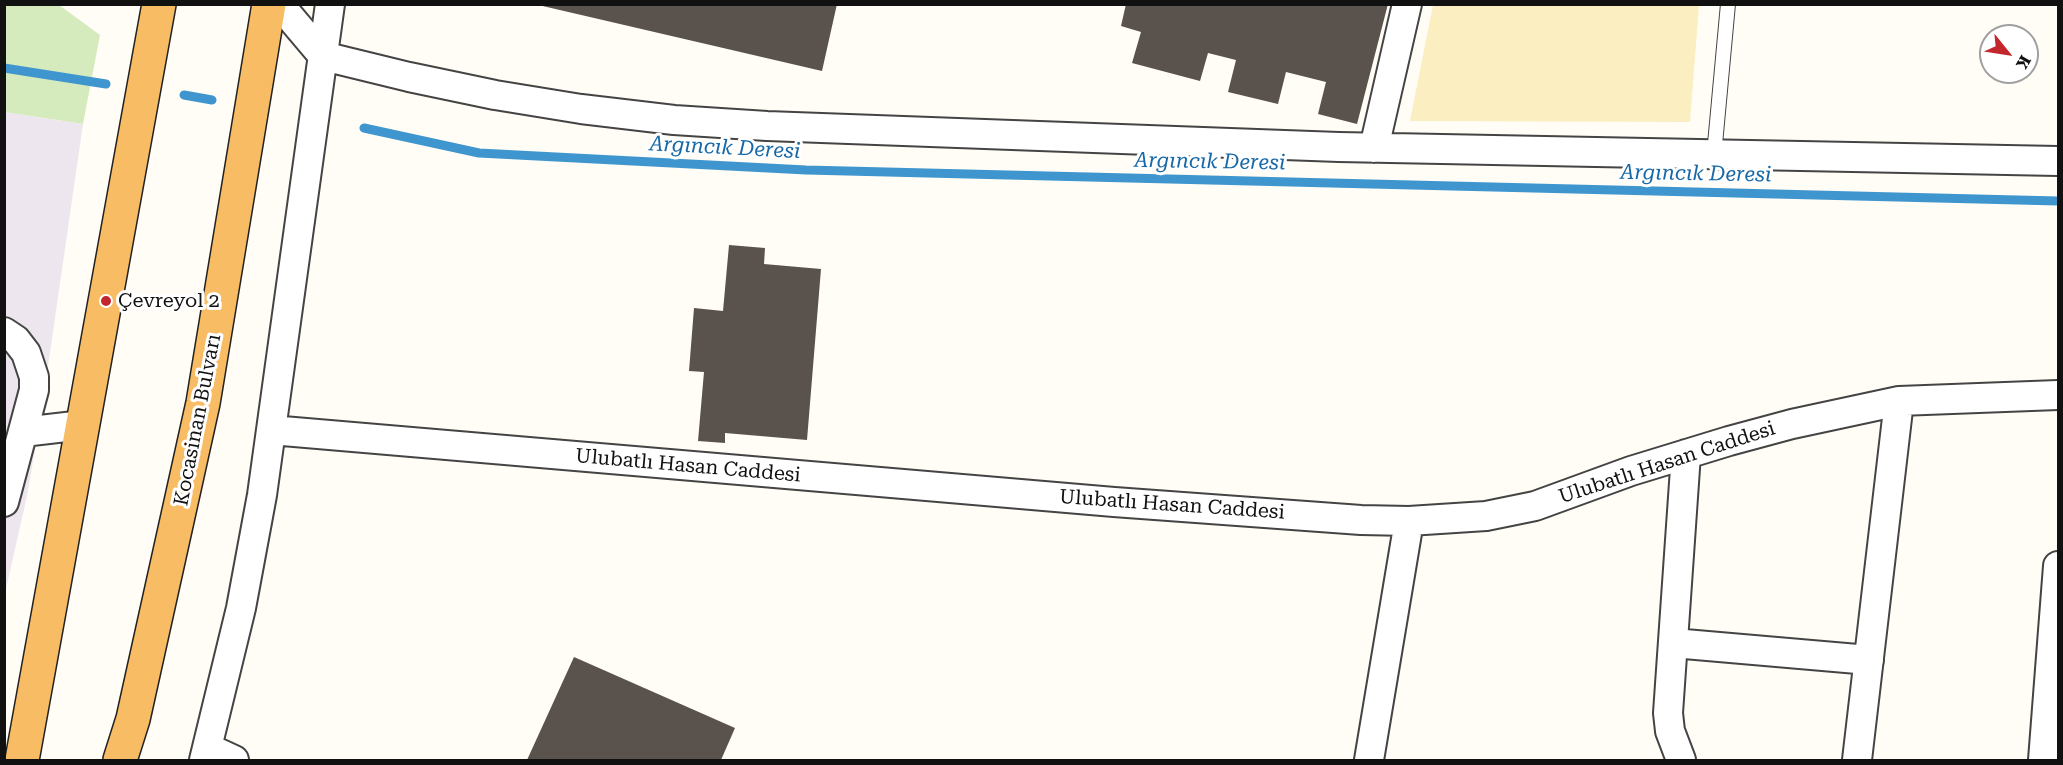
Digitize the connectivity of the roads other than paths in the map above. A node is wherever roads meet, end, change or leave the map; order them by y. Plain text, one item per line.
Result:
1 (159, 4) edge
2 (269, 4) edge
3 (279, 4) edge
4 (330, 4) edge
5 (1407, 4) edge
6 (1728, 4) edge
7 (323, 56) junction
8 (1374, 148) junction
9 (1714, 155) junction
10 (2058, 161) edge
11 (4, 332) edge
12 (2058, 395) edge
13 (1899, 401) junction
14 (83, 425) junction
15 (271, 430) junction
16 (23, 432) junction
17 (1686, 454) junction
18 (4, 502) edge
19 (1409, 521) junction
20 (2058, 566) edge
21 (1673, 643) junction
22 (1869, 660) junction
23 (206, 754) edge
24 (21, 760) edge
25 (120, 760) edge
26 (234, 760) edge
27 (1369, 760) edge
28 (1681, 760) edge
29 (1857, 760) edge
30 (2043, 760) edge

1 - 14 highway
2 - 25 highway, Kocasinan Bulvarı
3 - 7 street
4 - 7 street
5 - 8 street
6 - 9 lane
7 - 8 street
7 - 15 street
8 - 9 street
9 - 10 street
11 - 16 street
12 - 13 street, Ulubatlı Hasan Caddesi
13 - 17 street, Ulubatlı Hasan Caddesi
13 - 22 street
14 - 16 street
14 - 24 highway
15 - 19 street, Ulubatlı Hasan Caddesi
15 - 23 street
16 - 18 street
17 - 19 street, Ulubatlı Hasan Caddesi
17 - 21 street
19 - 27 street
20 - 30 street
21 - 22 street
21 - 28 street
22 - 29 street
23 - 26 street

